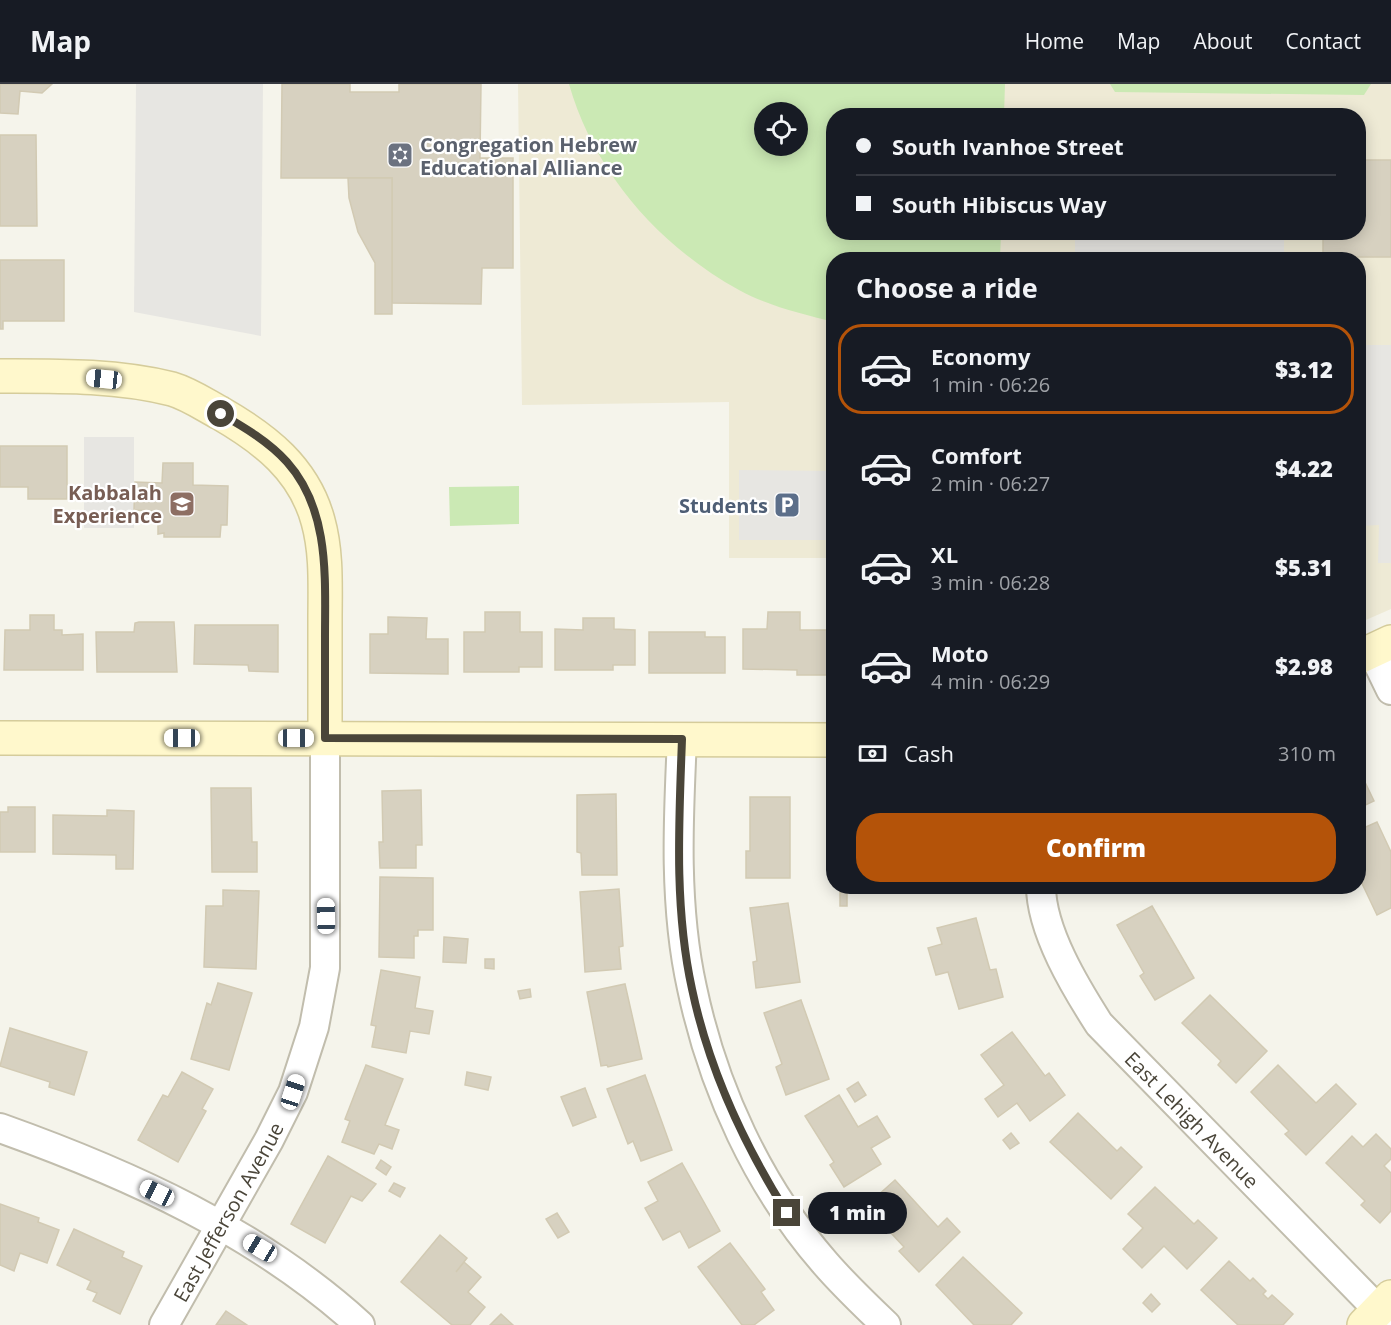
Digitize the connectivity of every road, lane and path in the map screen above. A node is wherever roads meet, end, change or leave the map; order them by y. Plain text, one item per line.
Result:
1 (0, 376) edge
2 (1374, 650) edge
3 (1391, 690) edge
4 (0, 738) edge
5 (325, 738) junction
6 (682, 739) junction
7 (826, 740) edge
8 (1043, 894) edge
9 (0, 1128) edge
10 (220, 1225) junction
11 (1381, 1314) edge
12 (164, 1325) edge
13 (360, 1325) edge
14 (886, 1325) edge

1 - 5 street, East Jefferson Avenue
2 - 3 street
4 - 5 street
5 - 6 street
5 - 10 street, East Jefferson Avenue
6 - 7 street
6 - 14 street
8 - 11 street, East Lehigh Avenue
9 - 10 street
10 - 12 street, East Jefferson Avenue
10 - 13 street

